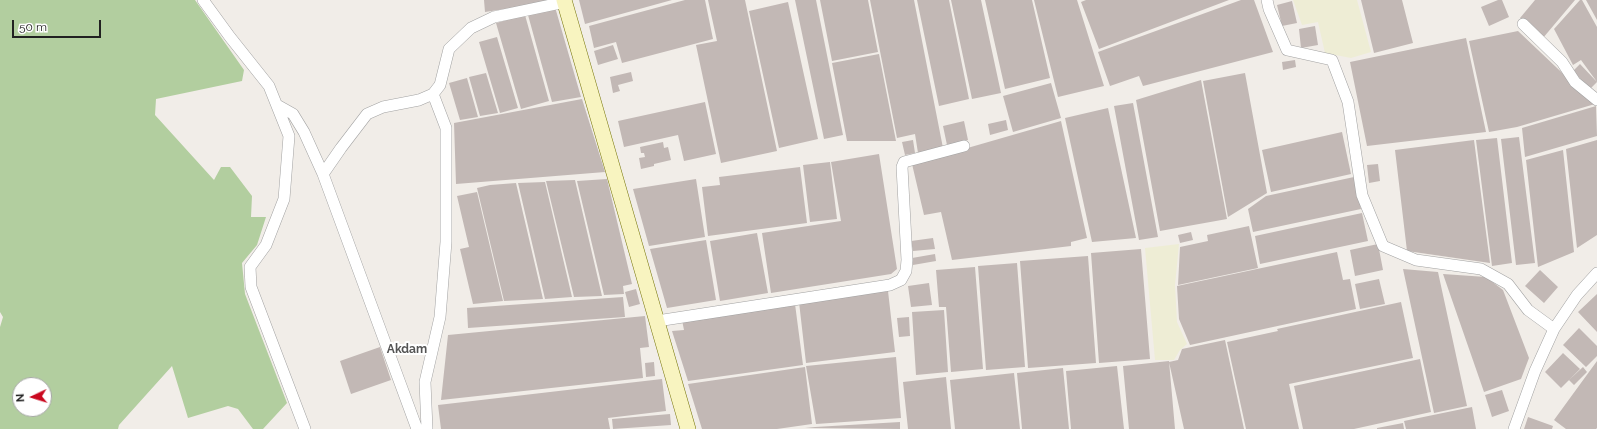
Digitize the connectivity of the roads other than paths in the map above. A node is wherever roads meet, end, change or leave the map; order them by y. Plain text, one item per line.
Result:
1 (203, 0) edge
2 (1267, 0) edge
3 (564, 1) edge
4 (1522, 24) dead end
5 (432, 94) junction
6 (1597, 100) edge
7 (277, 105) junction
8 (964, 146) dead end
9 (323, 174) junction
10 (1597, 273) edge
11 (657, 321) junction
12 (1554, 329) junction
13 (306, 429) edge
14 (417, 429) edge
15 (427, 429) edge
16 (688, 429) edge
17 (1514, 429) edge

1 - 7 street
2 - 12 street
3 - 5 street
3 - 11 street
4 - 6 street
5 - 9 street
5 - 15 street
7 - 9 street
7 - 13 street
8 - 11 street
9 - 14 street
10 - 12 street
11 - 16 street
12 - 17 street

